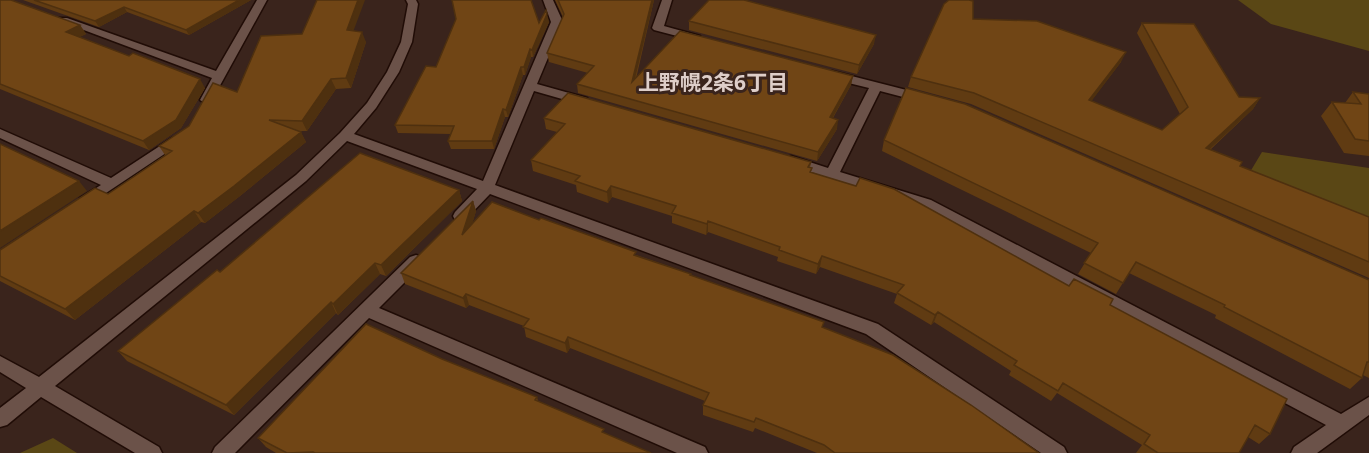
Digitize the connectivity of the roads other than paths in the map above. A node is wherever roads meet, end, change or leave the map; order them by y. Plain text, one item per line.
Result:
1 (262, 0) edge
2 (411, 0) edge
3 (548, 0) edge
4 (667, 0) edge
5 (51, 16) edge
6 (704, 40) edge
7 (818, 71) edge
8 (219, 76) junction
9 (532, 86) junction
10 (876, 86) junction
11 (932, 101) edge
12 (598, 105) edge
13 (199, 114) edge
14 (0, 133) edge
15 (189, 133) edge
16 (346, 136) junction
17 (777, 157) edge
18 (832, 173) junction
19 (112, 184) junction
20 (487, 188) junction
21 (75, 209) edge
22 (447, 229) edge
23 (423, 253) edge
24 (367, 310) junction
25 (0, 363) edge
26 (40, 387) junction
27 (1369, 405) edge
28 (0, 419) edge
29 (1341, 424) junction
30 (152, 453) edge
31 (222, 453) edge
32 (698, 453) edge
33 (1057, 453) edge
34 (1301, 453) edge

1 - 8 street
2 - 16 street
3 - 9 street
4 - 6 street
5 - 8 street
7 - 10 street
8 - 13 street
9 - 12 street
9 - 20 street
10 - 11 street
10 - 18 street
14 - 19 street
15 - 19 street
16 - 20 street
16 - 26 street
17 - 18 street
18 - 29 street
19 - 21 street
20 - 22 street
20 - 33 street
23 - 24 street
24 - 31 street
24 - 32 street
25 - 26 street
26 - 28 street
26 - 30 street
27 - 29 street
29 - 34 street

